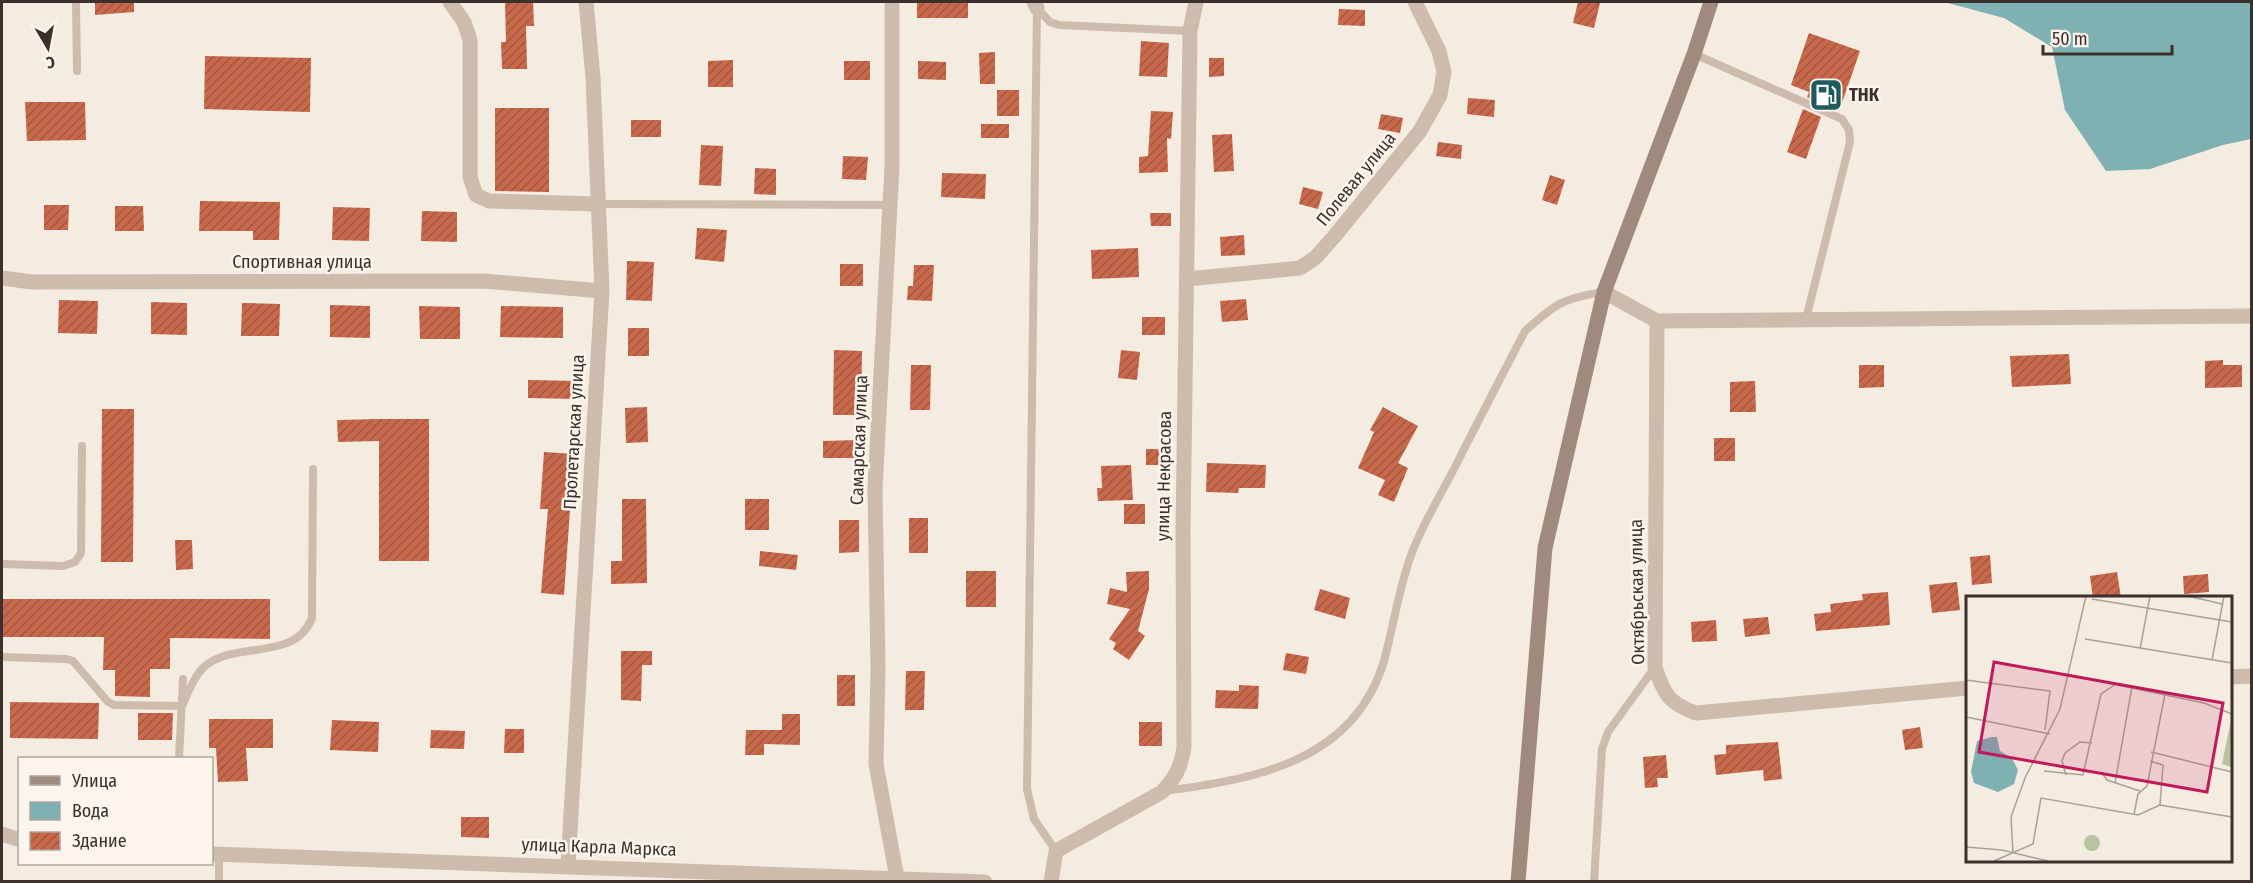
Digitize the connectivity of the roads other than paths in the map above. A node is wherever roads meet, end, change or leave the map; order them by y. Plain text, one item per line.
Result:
1 (76, 2) edge
2 (450, 2) edge
3 (586, 2) edge
4 (892, 2) edge
5 (1196, 2) edge
6 (1415, 2) edge
7 (1711, 2) edge
8 (1036, 5) edge
9 (1190, 31) junction
10 (1694, 54) junction
11 (77, 71) dead end
12 (597, 204) junction
13 (890, 205) junction
14 (2, 278) edge
15 (1186, 279) junction
16 (602, 291) junction
17 (1604, 292) junction
18 (2252, 316) edge
19 (1806, 319) junction
20 (1657, 321) junction
21 (82, 446) dead end
22 (313, 469) dead end
23 (2, 564) edge
24 (2, 657) edge
25 (1655, 666) junction
26 (2252, 676) edge
27 (2232, 677) edge
28 (183, 679) dead end
29 (1966, 688) edge
30 (182, 706) junction
31 (179, 757) edge
32 (1162, 792) junction
33 (2, 834) edge
34 (18, 839) edge
35 (1056, 851) junction
36 (215, 854) edge
37 (568, 865) junction
38 (897, 878) junction
39 (219, 882) edge
40 (986, 882) edge
41 (1051, 882) edge
42 (1518, 882) edge
43 (1594, 882) edge

1 - 11 lane
2 - 12 street
3 - 12 street, Пролетарская улица
4 - 13 street, Самарская улица
5 - 9 street, улица Некрасова
6 - 15 street, Полевая улица
7 - 10 street
8 - 9 lane
8 - 35 lane
9 - 15 street, улица Некрасова
10 - 17 street
10 - 19 lane
12 - 13 lane
12 - 16 street, Пролетарская улица
13 - 38 street, Самарская улица
14 - 16 street, Спортивная улица
15 - 32 street, улица Некрасова
16 - 37 street, Пролетарская улица
17 - 20 street
17 - 32 lane
17 - 42 street
18 - 19 street
19 - 20 street
20 - 25 street, Октябрьская улица
21 - 23 lane
22 - 30 lane
24 - 30 lane
25 - 29 street, Октябрьская улица
25 - 43 lane
26 - 27 street
28 - 30 lane
30 - 31 lane
32 - 35 street, улица Некрасова
33 - 34 street
35 - 41 street
36 - 37 street, улица Карла Маркса
36 - 39 lane
37 - 38 street, улица Карла Маркса
38 - 40 street, улица Карла Маркса

